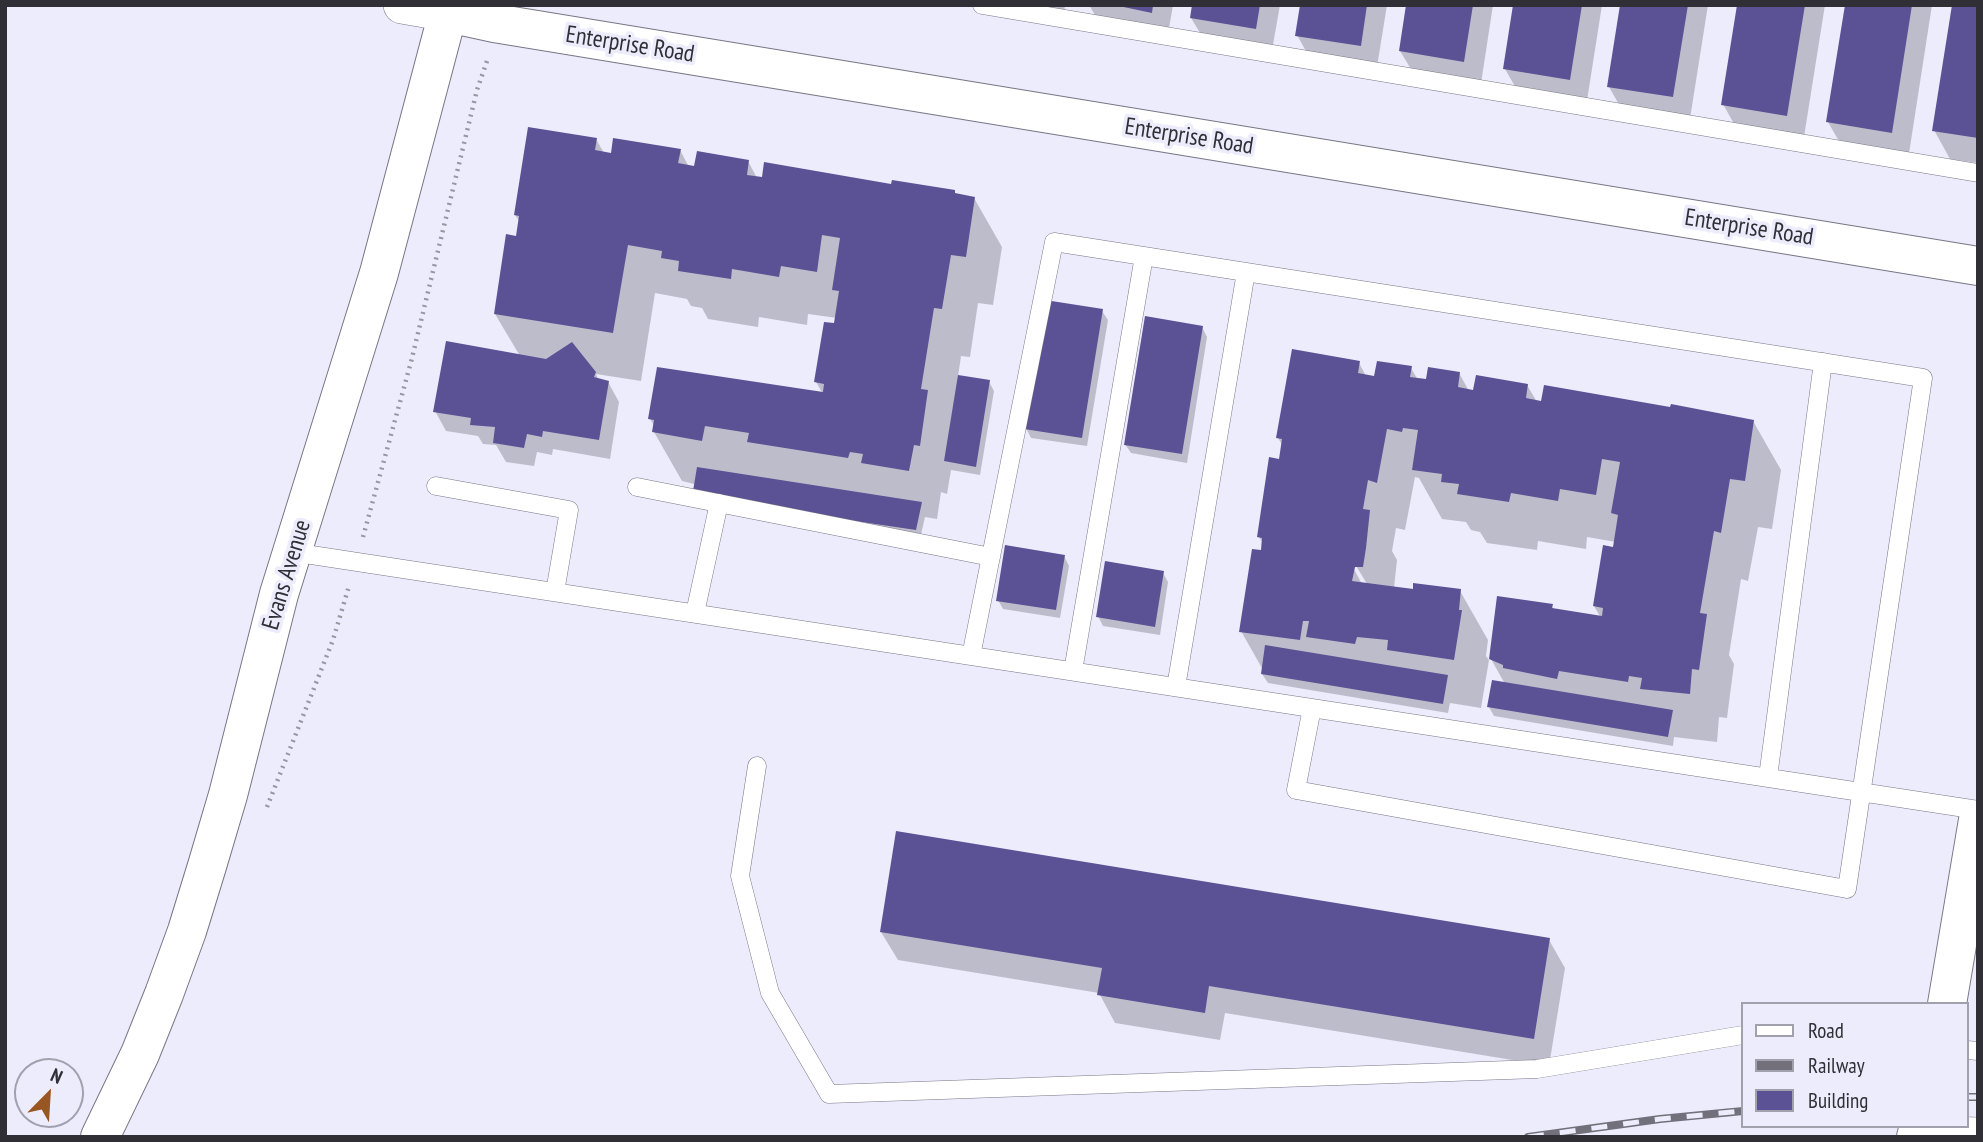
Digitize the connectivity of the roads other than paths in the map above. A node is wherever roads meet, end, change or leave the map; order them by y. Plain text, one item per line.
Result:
1 (402, 5) edge
2 (982, 5) edge
3 (449, 9) edge
4 (1978, 173) edge
5 (1144, 256) junction
6 (1978, 266) edge
7 (1246, 272) junction
8 (1824, 362) junction
9 (436, 486) dead end
10 (637, 487) dead end
11 (719, 503) junction
12 (292, 552) junction
13 (991, 557) junction
14 (555, 592) junction
15 (695, 613) junction
16 (971, 656) junction
17 (1073, 671) junction
18 (1176, 687) junction
19 (1312, 708) junction
20 (757, 766) dead end
21 (1768, 777) junction
22 (1860, 791) junction
23 (1978, 810) edge
24 (1978, 820) edge
25 (1942, 1002) edge
26 (1742, 1035) edge
27 (1918, 1132) edge
28 (1978, 1136) edge
29 (100, 1137) edge

1 - 3 street, Enterprise Road
2 - 4 lane
3 - 6 street, Enterprise Road
3 - 12 street, Evans Avenue
5 - 7 lane
5 - 13 lane
5 - 17 lane
7 - 8 lane
7 - 18 lane
8 - 21 lane
8 - 22 lane
9 - 14 lane
10 - 11 lane
11 - 13 lane
11 - 15 lane
12 - 14 lane
12 - 29 street, Evans Avenue
13 - 16 lane
14 - 15 lane
15 - 16 lane
16 - 17 lane
17 - 18 lane
18 - 19 lane
19 - 21 lane
19 - 22 lane
20 - 26 lane
21 - 22 lane
22 - 23 lane
24 - 25 street
27 - 28 street

